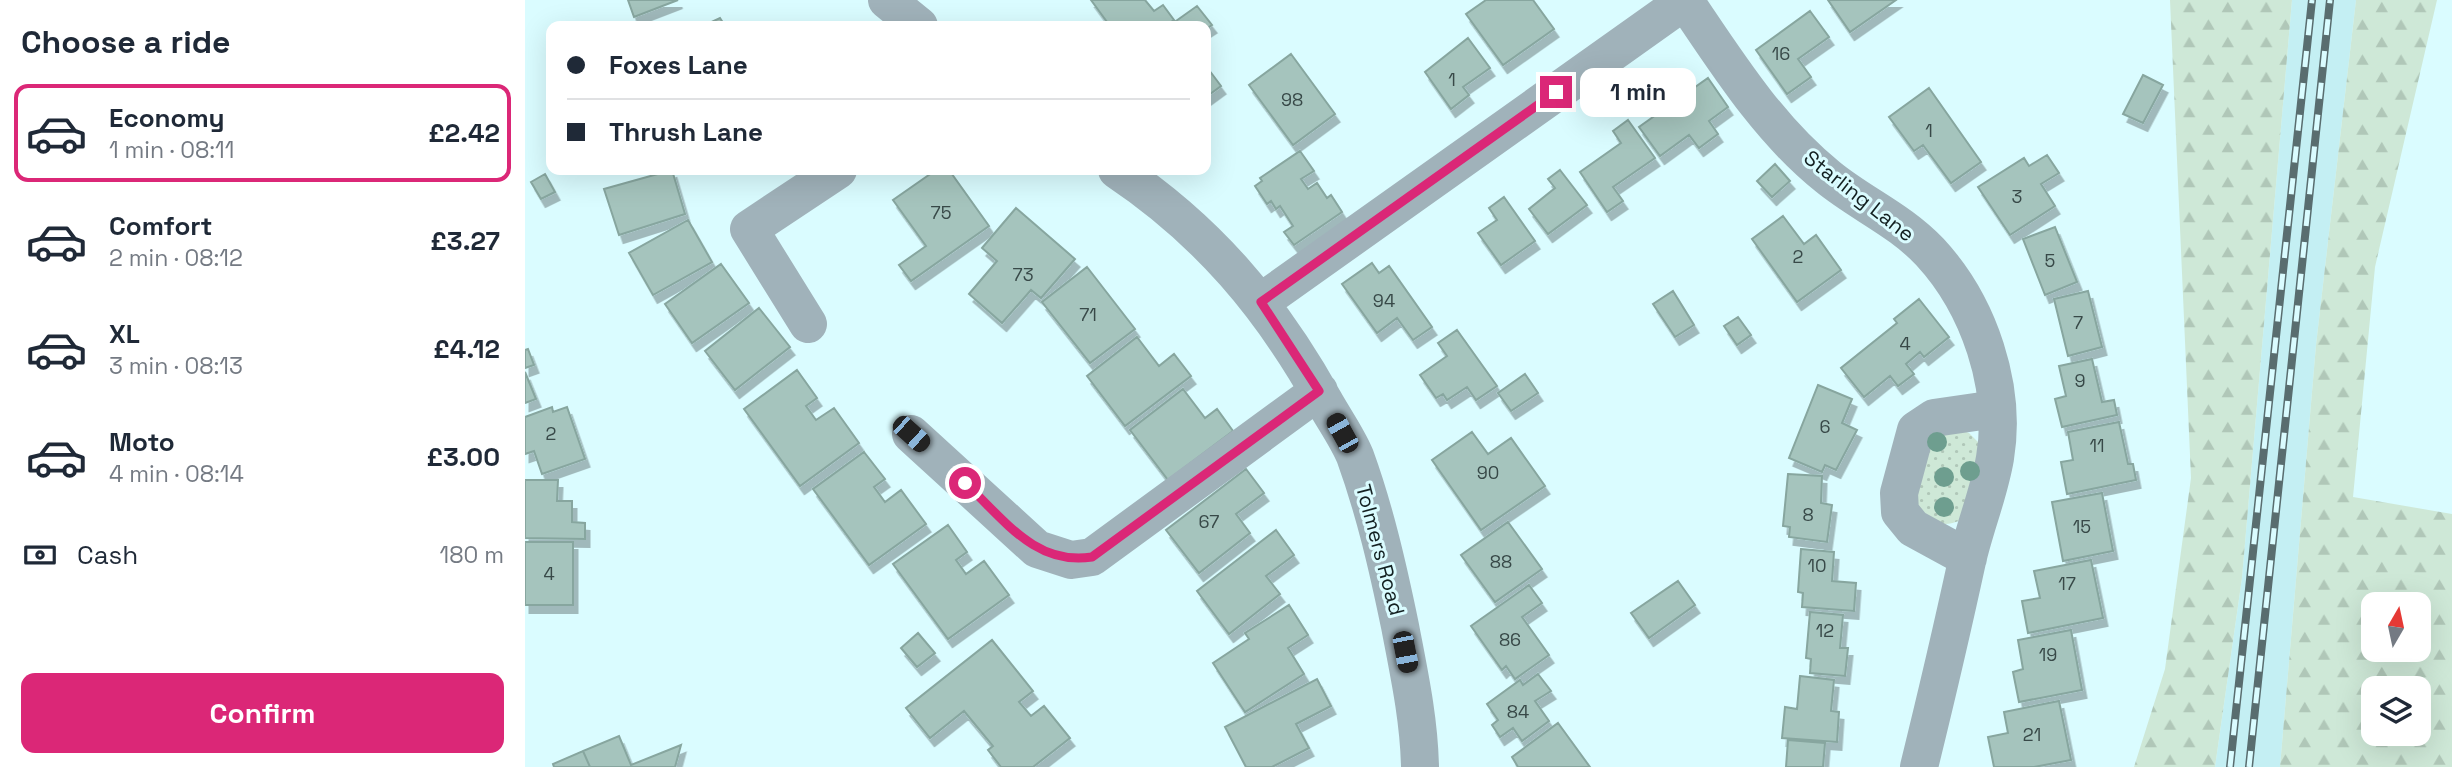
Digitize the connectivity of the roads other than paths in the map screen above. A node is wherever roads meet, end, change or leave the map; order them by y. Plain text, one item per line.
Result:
1 (887, 0) edge
2 (1685, 1) edge
3 (913, 21) edge
4 (830, 175) edge
5 (1124, 175) edge
6 (1261, 302) junction
7 (808, 324) dead end
8 (1319, 391) junction
9 (1996, 409) junction
10 (911, 434) dead end
11 (1968, 558) junction
12 (1420, 767) edge
13 (1919, 767) edge

1 - 3 street
2 - 6 street
2 - 9 street, Starling Lane
4 - 7 street
5 - 6 street, Tolmers Road
6 - 8 street, Tolmers Road
8 - 10 street
8 - 12 street, Tolmers Road
9 - 11 street, Starling Lane
9 - 11 street
11 - 13 street, Starling Lane

